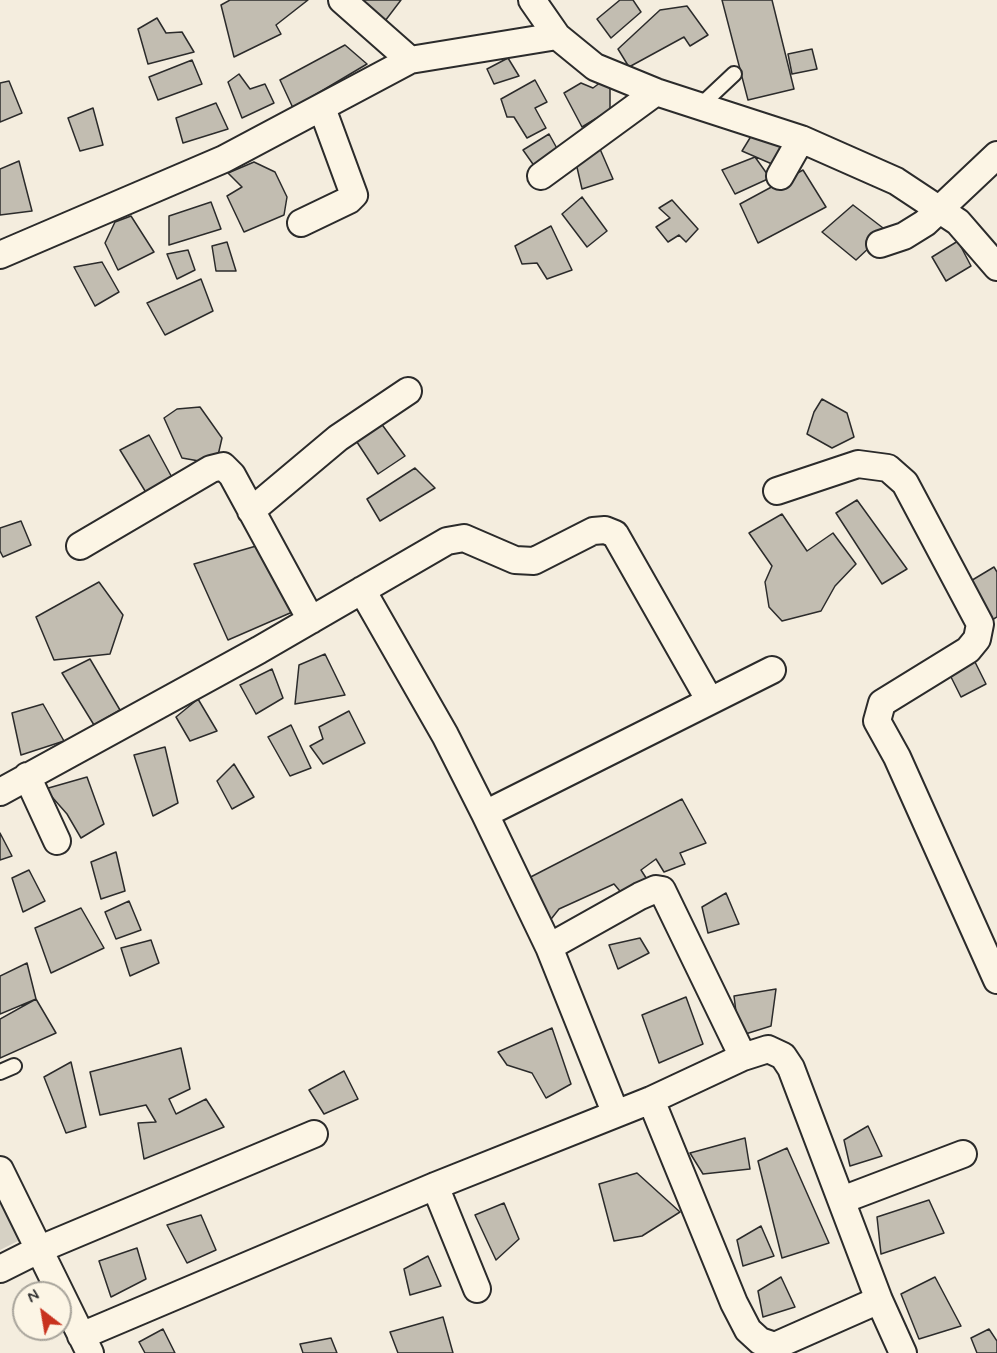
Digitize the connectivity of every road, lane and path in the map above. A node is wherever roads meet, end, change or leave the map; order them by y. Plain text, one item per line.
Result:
1 (342, 0) edge
2 (532, 0) edge
3 (557, 36) junction
4 (410, 60) junction
5 (734, 74) dead end
6 (656, 92) junction
7 (701, 105) junction
8 (321, 108) junction
9 (801, 139) junction
10 (997, 156) edge
11 (541, 176) dead end
12 (780, 176) dead end
13 (941, 210) junction
14 (301, 223) dead end
15 (880, 244) dead end
16 (0, 255) edge
17 (997, 267) edge
18 (408, 391) dead end
19 (777, 491) dead end
20 (251, 511) junction
21 (80, 546) dead end
22 (362, 590) junction
23 (311, 620) junction
24 (772, 670) dead end
25 (710, 701) junction
26 (27, 776) junction
27 (0, 792) edge
28 (485, 814) junction
29 (57, 841) dead end
30 (549, 947) junction
31 (997, 980) edge
32 (743, 1057) junction
33 (14, 1066) dead end
34 (0, 1072) edge
35 (651, 1100) junction
36 (615, 1113) junction
37 (314, 1134) dead end
38 (963, 1154) dead end
39 (0, 1170) edge
40 (435, 1186) junction
41 (842, 1200) junction
42 (40, 1249) junction
43 (0, 1269) edge
44 (477, 1289) dead end
45 (879, 1300) junction
46 (86, 1344) edge
47 (903, 1353) edge

1 - 4 street
2 - 3 street
3 - 4 street
3 - 6 street
4 - 8 street
5 - 7 lane
6 - 7 street
6 - 11 street
7 - 9 street
8 - 14 street
8 - 16 street
9 - 12 street
9 - 13 street
10 - 13 street
13 - 15 street
13 - 17 street
18 - 20 street
19 - 31 street
20 - 21 street
20 - 23 street
22 - 23 street
22 - 25 street
22 - 28 street
23 - 26 street
24 - 25 street
25 - 28 street
26 - 27 street
26 - 29 street
28 - 30 street
30 - 32 street
30 - 36 street
32 - 35 street
32 - 41 street
33 - 34 lane
35 - 36 street
35 - 45 street
36 - 40 street
37 - 42 street
38 - 41 street
39 - 42 street
40 - 44 street
40 - 46 street
41 - 45 street
42 - 43 street
42 - 46 street
45 - 47 street

